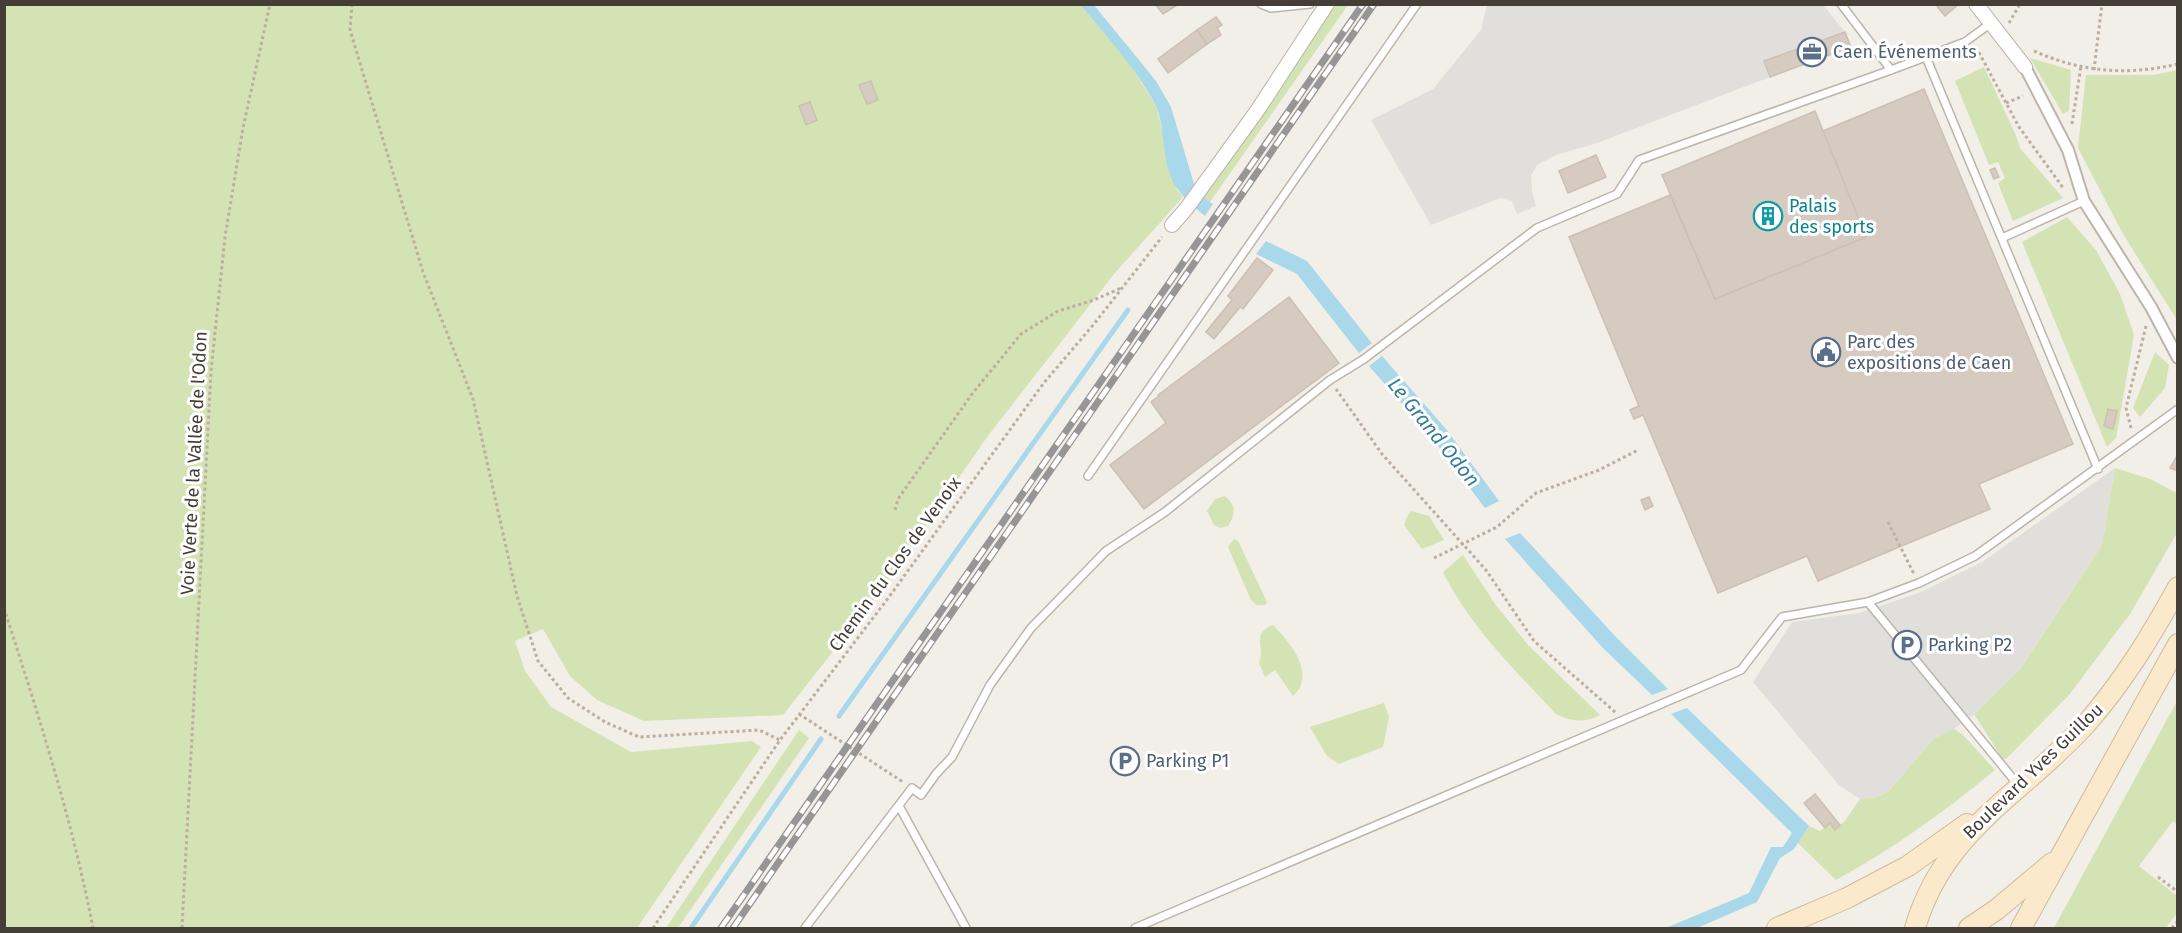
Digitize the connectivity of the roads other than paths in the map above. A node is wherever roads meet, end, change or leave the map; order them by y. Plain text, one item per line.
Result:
1 (1261, 4) edge
2 (1310, 4) edge
3 (1327, 4) edge
4 (1417, 4) edge
5 (1841, 4) edge
6 (1976, 4) edge
7 (1991, 23) junction
8 (1926, 57) junction
9 (2025, 68) joint
10 (1891, 70) junction
11 (2084, 201) junction
12 (1172, 225) road end
13 (2002, 238) junction
14 (2178, 357) edge
15 (2178, 410) edge
16 (2098, 469) junction
17 (1088, 476) dead end
18 (2178, 587) edge
19 (1868, 602) junction
20 (2178, 644) edge
21 (2017, 788) junction
22 (899, 806) junction
23 (2061, 856) junction
24 (805, 928) edge
25 (966, 928) edge
26 (1135, 928) edge
27 (1777, 928) edge
28 (1915, 928) edge
29 (1969, 928) edge
30 (2021, 928) edge

1 - 2 lane
3 - 12 street
4 - 17 lane
5 - 10 lane
6 - 7 street
7 - 8 lane
7 - 9 street
8 - 10 lane
8 - 13 lane
9 - 11 street
10 - 22 lane
11 - 13 lane
11 - 14 street
13 - 16 lane
15 - 16 lane
16 - 19 lane
18 - 21 main road, Boulevard Yves Guillou
19 - 21 lane
19 - 26 lane
20 - 23 main road
21 - 27 main road
21 - 28 main road, Boulevard Yves Guillou
22 - 24 lane
22 - 25 lane
23 - 29 main road
23 - 30 main road

